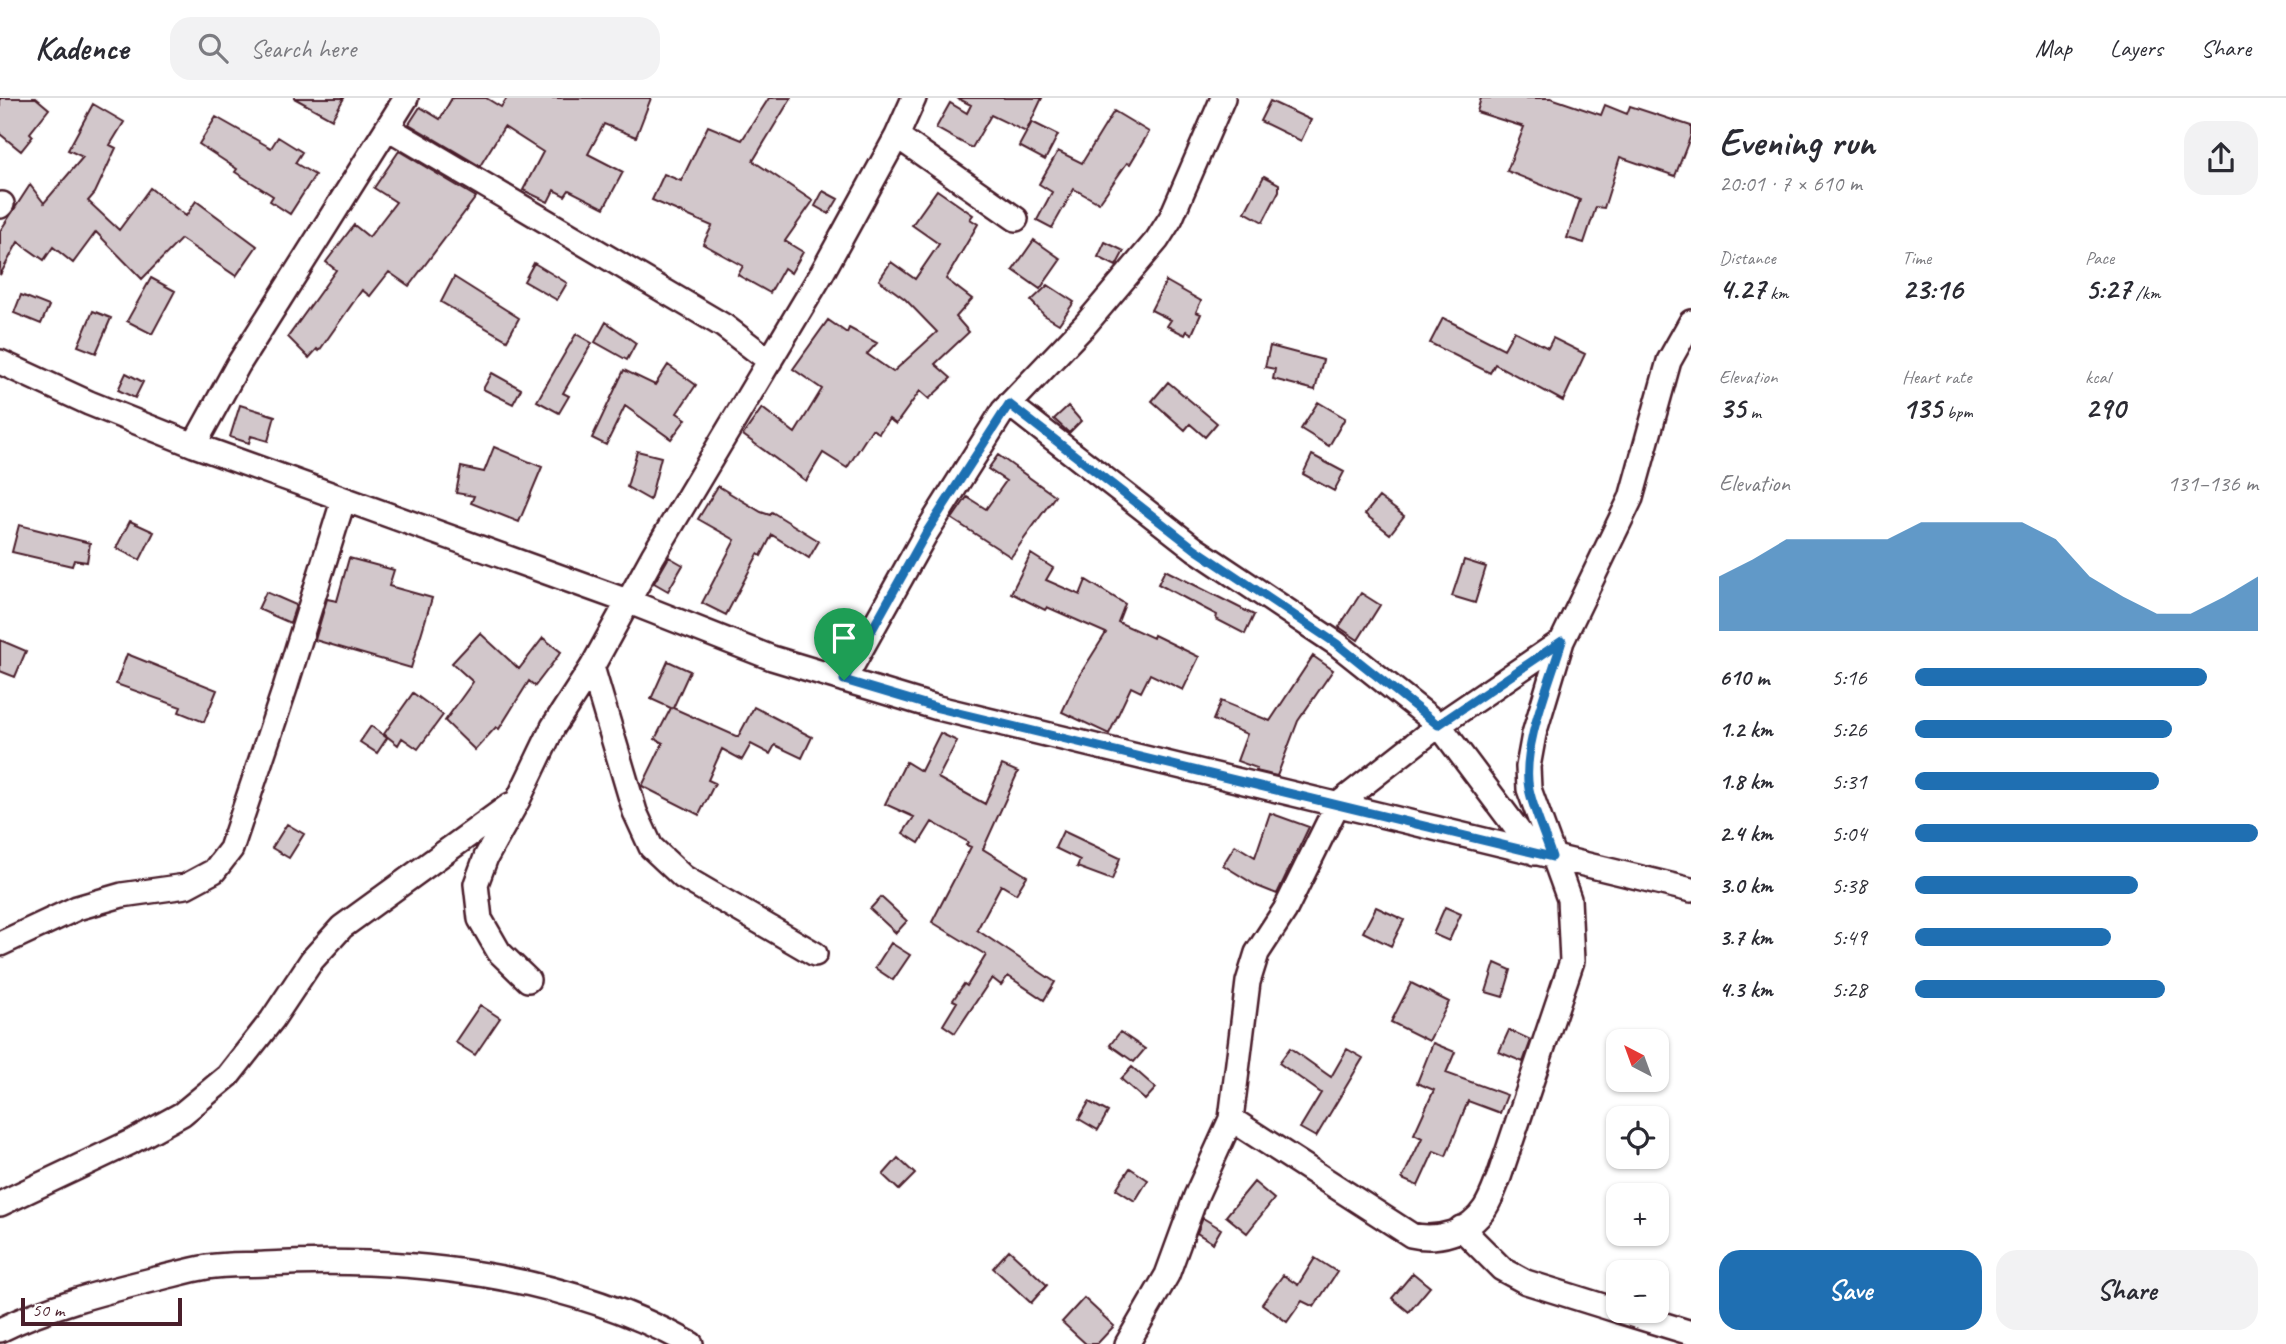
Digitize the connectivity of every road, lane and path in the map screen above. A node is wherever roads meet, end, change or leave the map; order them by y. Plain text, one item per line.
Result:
1 (406, 98) edge
2 (914, 98) edge
3 (1223, 98) edge
4 (388, 128) junction
5 (897, 136) junction
6 (1016, 219) dead end
7 (1691, 322) edge
8 (769, 361) junction
9 (0, 362) edge
10 (1009, 404) junction
11 (194, 445) junction
12 (343, 501) junction
13 (626, 601) junction
14 (1562, 641) junction
15 (592, 667) junction
16 (844, 680) junction
17 (1438, 725) junction
18 (518, 800) junction
19 (1337, 805) junction
20 (1543, 855) junction
21 (1691, 890) edge
22 (0, 944) edge
23 (815, 954) dead end
24 (528, 980) dead end
25 (1231, 1119) junction
26 (0, 1204) edge
27 (1461, 1228) junction
28 (1606, 1307) edge
29 (1658, 1323) edge
30 (0, 1330) edge
31 (1691, 1333) edge
32 (691, 1344) edge
33 (1127, 1344) edge

1 - 4 street
2 - 5 street
3 - 10 street
4 - 8 street
4 - 11 street
5 - 6 street
5 - 8 street
7 - 14 street
8 - 13 street
9 - 11 street
10 - 16 street
10 - 17 street
11 - 12 street
12 - 13 street
12 - 22 street
13 - 15 street
13 - 16 street
14 - 17 street
14 - 20 street
15 - 18 street
15 - 23 street
16 - 19 street
17 - 19 street
17 - 20 street
18 - 24 street
18 - 26 street
19 - 20 street
19 - 25 street
20 - 21 street
20 - 27 street
25 - 27 street
25 - 33 street
27 - 28 street
29 - 31 street
30 - 32 street

